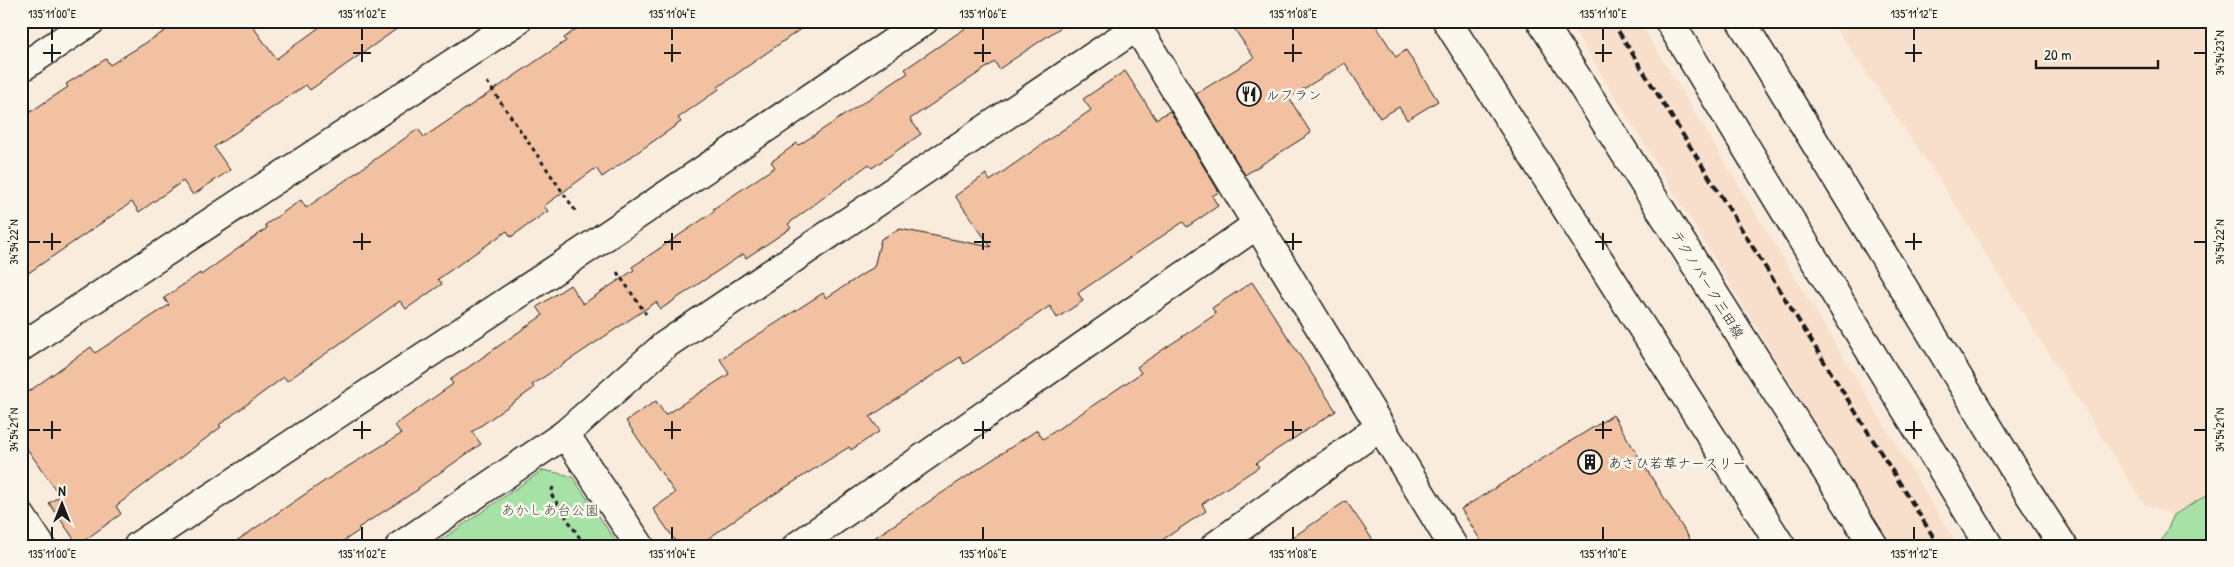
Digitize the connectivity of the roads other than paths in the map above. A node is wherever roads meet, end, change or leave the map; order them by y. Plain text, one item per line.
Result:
1 (91, 21) edge
2 (517, 21) edge
3 (924, 21) edge
4 (1447, 21) edge
5 (1541, 21) edge
6 (1669, 21) edge
7 (1741, 21) edge
8 (21, 68) edge
9 (1258, 224) junction
10 (21, 347) edge
11 (1380, 427) junction
12 (565, 434) junction
13 (21, 516) edge
14 (41, 546) edge
15 (138, 546) edge
16 (400, 546) edge
17 (640, 546) edge
18 (797, 546) edge
19 (1215, 546) edge
20 (1453, 546) edge
21 (1781, 546) edge
22 (1874, 546) edge
23 (1989, 546) edge
24 (2062, 546) edge

1 - 8 street
2 - 10 street
3 - 15 street
4 - 21 street
5 - 22 street, テクノパーク三田線
6 - 23 street
7 - 24 street
9 - 11 street
9 - 12 street
9 - 18 street
11 - 19 street
11 - 20 street
12 - 16 street
12 - 17 street
13 - 14 street

